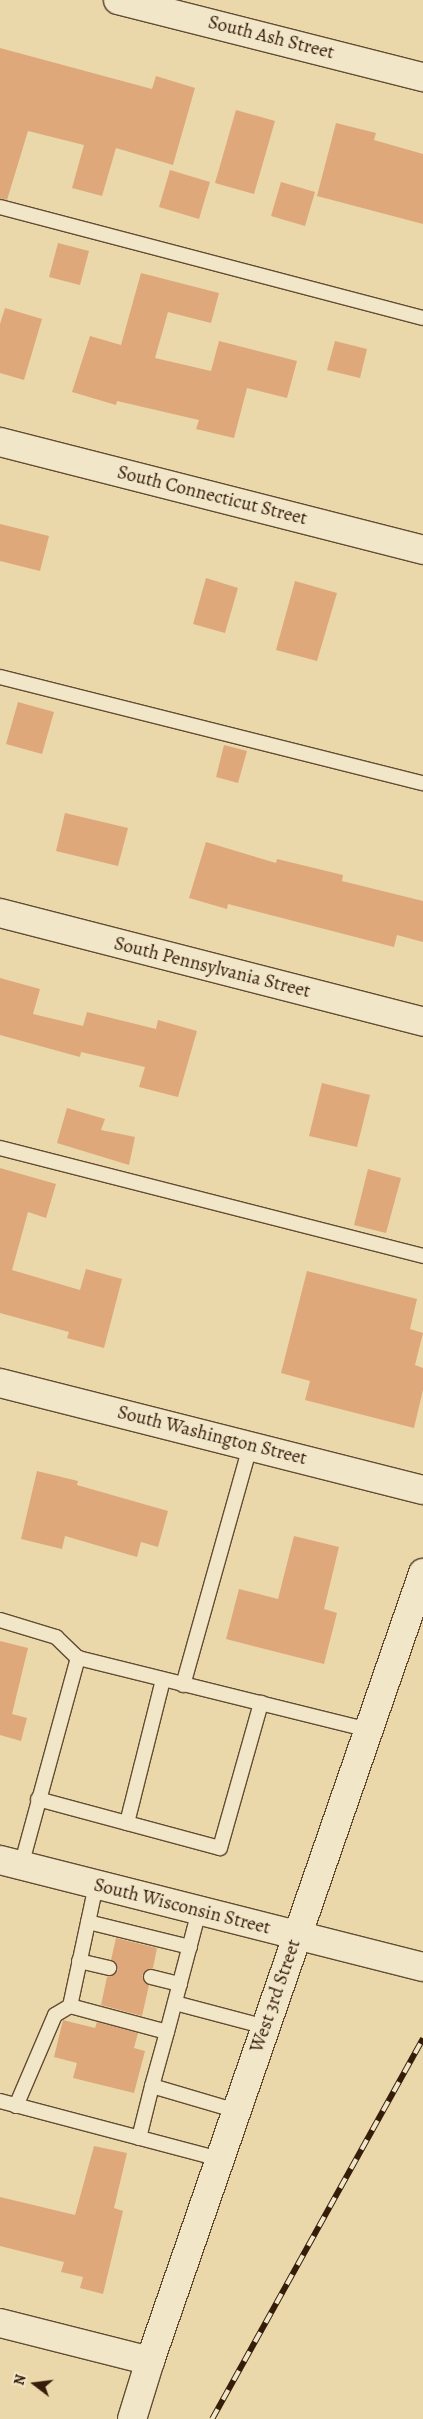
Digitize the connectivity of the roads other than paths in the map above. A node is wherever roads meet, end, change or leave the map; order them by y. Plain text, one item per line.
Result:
1 (118, 0) edge
2 (423, 77) edge
3 (0, 207) edge
4 (423, 318) edge
5 (0, 442) edge
6 (423, 550) edge
7 (0, 677) edge
8 (423, 783) edge
9 (0, 913) edge
10 (423, 1022) edge
11 (0, 1148) edge
12 (423, 1256) edge
13 (0, 1383) edge
14 (250, 1446) junction
15 (423, 1490) edge
16 (423, 1573) edge
17 (0, 1620) edge
18 (78, 1658) junction
19 (163, 1680) junction
20 (184, 1685) junction
21 (261, 1703) junction
22 (369, 1730) junction
23 (38, 1799) junction
24 (127, 1823) junction
25 (11, 1863) edge
26 (96, 1885) junction
27 (199, 1911) junction
28 (88, 1922) junction
29 (297, 1937) junction
30 (190, 1947) junction
31 (79, 1961) junction
32 (423, 1967) edge
33 (109, 1968) dead end
34 (151, 1977) dead end
35 (180, 1984) junction
36 (175, 2003) junction
37 (70, 2006) junction
38 (266, 2027) junction
39 (167, 2032) junction
40 (152, 2086) junction
41 (0, 2101) edge
42 (16, 2106) junction
43 (237, 2111) junction
44 (139, 2138) junction
45 (220, 2159) junction
46 (0, 2323) edge
47 (150, 2361) junction
48 (132, 2419) edge

1 - 2 street, South Ash Street
3 - 4 lane
5 - 6 street, South Connecticut Street
7 - 8 lane
9 - 10 street, South Pennsylvania Street
11 - 12 lane
13 - 14 street, South Washington Street
14 - 15 street, South Washington Street
14 - 20 lane
16 - 22 street, West 3rd Street
17 - 18 lane
18 - 19 lane
18 - 23 lane
19 - 20 lane
19 - 24 lane
20 - 21 lane
21 - 22 lane
21 - 24 lane
22 - 29 street, West 3rd Street
23 - 24 lane
23 - 25 lane
25 - 26 street, South Wisconsin Street
26 - 27 street, South Wisconsin Street
26 - 28 lane
27 - 29 street, South Wisconsin Street
27 - 30 lane
28 - 30 lane
28 - 31 lane
29 - 32 street, South Wisconsin Street
29 - 38 street, West 3rd Street
30 - 35 lane
31 - 33 lane
31 - 37 lane
34 - 35 lane
35 - 36 lane
36 - 38 lane
36 - 39 lane
37 - 39 lane
37 - 42 lane
38 - 43 street, West 3rd Street
39 - 40 lane
40 - 43 lane
40 - 44 lane
41 - 42 lane
42 - 44 lane
43 - 45 street, West 3rd Street
44 - 45 lane
45 - 47 street, West 3rd Street
46 - 47 street
47 - 48 street, West 3rd Street

